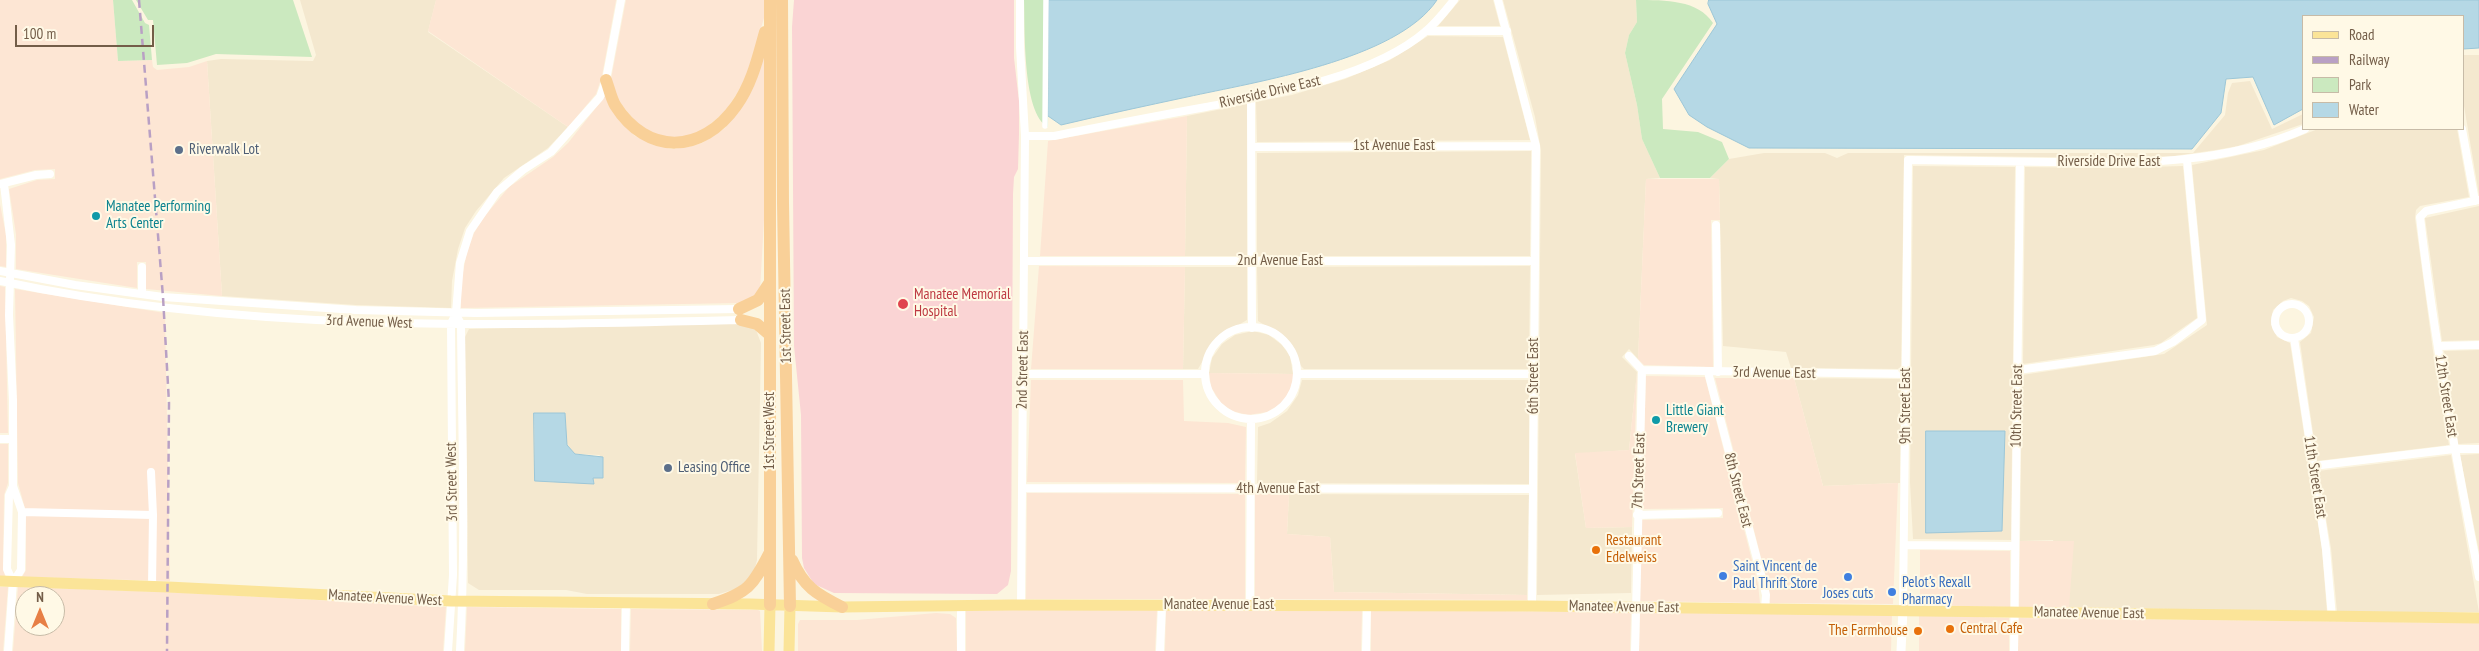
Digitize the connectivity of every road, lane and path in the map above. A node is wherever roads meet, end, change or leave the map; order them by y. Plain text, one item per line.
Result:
1 (621, 0) edge
2 (770, 0) edge
3 (782, 0) edge
4 (791, 0) edge
5 (1020, 0) edge
6 (1046, 0) edge
7 (1454, 0) edge
8 (1498, 0) edge
9 (770, 18) junction
10 (1426, 31) junction
11 (1507, 31) junction
12 (782, 62) junction
13 (606, 80) junction
14 (1252, 98) junction
15 (1045, 126) dead end
16 (2302, 130) edge
17 (2462, 130) edge
18 (1025, 136) junction
19 (1536, 146) junction
20 (1252, 147) junction
21 (1908, 160) joint
22 (2187, 160) junction
23 (2020, 162) junction
24 (50, 174) dead end
25 (2, 184) edge
26 (2477, 201) edge
27 (1716, 225) dead end
28 (1024, 261) junction
29 (1535, 261) junction
30 (1252, 262) junction
31 (142, 267) dead end
32 (0, 271) edge
33 (11, 274) junction
34 (0, 281) edge
35 (770, 282) junction
36 (10, 283) junction
37 (142, 294) junction
38 (323, 308) junction
39 (598, 311) junction
40 (456, 313) junction
41 (740, 314) junction
42 (322, 320) junction
43 (600, 322) junction
44 (451, 324) junction
45 (461, 324) junction
46 (1252, 328) junction
47 (770, 335) junction
48 (2294, 338) junction
49 (2479, 345) edge
50 (2438, 346) junction
51 (1629, 356) dead end
52 (1642, 370) junction
53 (2018, 370) junction
54 (1708, 372) junction
55 (1718, 372) junction
56 (1023, 374) junction
57 (1205, 374) junction
58 (1298, 374) junction
59 (1534, 374) junction
60 (1906, 374) junction
61 (1250, 420) junction
62 (0, 438) edge
63 (12, 439) junction
64 (2479, 449) edge
65 (2454, 450) junction
66 (2313, 466) junction
67 (151, 472) dead end
68 (13, 486) junction
69 (1022, 488) junction
70 (1250, 488) junction
71 (1533, 489) junction
72 (22, 512) junction
73 (1718, 513) dead end
74 (153, 514) junction
75 (1637, 514) junction
76 (1904, 544) junction
77 (2015, 546) junction
78 (770, 552) junction
79 (790, 555) junction
80 (2479, 578) edge
81 (0, 581) edge
82 (13, 582) junction
83 (152, 586) junction
84 (457, 602) junction
85 (626, 604) junction
86 (713, 604) junction
87 (770, 605) junction
88 (961, 605) junction
89 (1021, 605) junction
90 (1162, 605) junction
91 (1250, 605) junction
92 (1367, 605) junction
93 (790, 606) junction
94 (1532, 606) junction
95 (1636, 606) junction
96 (842, 608) junction
97 (1765, 608) junction
98 (1904, 610) junction
99 (2014, 612) junction
100 (2332, 617) junction
101 (2479, 618) edge
102 (8, 651) edge
103 (448, 651) edge
104 (460, 651) edge
105 (625, 651) edge
106 (769, 651) edge
107 (789, 651) edge
108 (961, 651) edge
109 (1160, 651) edge
110 (1366, 651) edge
111 (1635, 651) edge
112 (1901, 651) edge
113 (2014, 651) edge

1 - 13 street, 3rd Street West
2 - 9 highway, 1st Street West
3 - 12 highway, 1st Street East
4 - 12 highway
5 - 18 street, 2nd Street East
6 - 15 street
7 - 10 street, Riverside Drive East
8 - 11 street, 6th Street East
9 - 13 highway
9 - 35 highway, 1st Street West
10 - 11 street
10 - 14 street, Riverside Drive East
11 - 19 street, 6th Street East
12 - 79 highway, 1st Street East
13 - 40 street, 3rd Street West
14 - 18 street, Riverside Drive East
14 - 20 street
16 - 22 street, Riverside Drive East
17 - 26 street
18 - 28 street, 2nd Street East
19 - 20 street, 1st Avenue East
19 - 29 street, 6th Street East
20 - 30 street
21 - 23 street, Riverside Drive East
21 - 60 street, 9th Street East
22 - 23 street, Riverside Drive East
22 - 53 street
23 - 53 street, 10th Street East
24 - 25 street
25 - 33 street
26 - 50 street, 12th Street East
27 - 55 street
28 - 30 street, 2nd Avenue East
28 - 56 street, 2nd Street East
29 - 30 street, 2nd Avenue East
29 - 59 street, 6th Street East
30 - 46 street
31 - 37 street
32 - 33 street, 3rd Avenue West
33 - 36 street
33 - 37 street, 3rd Avenue West
34 - 36 street, 3rd Avenue West
35 - 41 highway
35 - 47 highway, 1st Street West
36 - 42 street, 3rd Avenue West
36 - 63 street
37 - 38 street, 3rd Avenue West
38 - 40 street, 3rd Avenue West
38 - 42 street
39 - 40 street, 3rd Avenue West
39 - 41 street, 3rd Avenue West
39 - 43 street
40 - 44 street, 3rd Street West
40 - 45 street, 3rd Street West
41 - 43 street, 3rd Avenue West
41 - 47 highway
42 - 44 street, 3rd Avenue West
43 - 45 street, 3rd Avenue West
44 - 45 street, 3rd Avenue West
44 - 84 street, 3rd Street West
45 - 84 street, 3rd Street West
46 - 57 street
46 - 58 street
47 - 78 highway, 1st Street West
48 - 48 street
48 - 66 street, 11th Street East
49 - 50 street
50 - 65 street, 12th Street East
51 - 52 street
52 - 54 street, 3rd Avenue East
52 - 75 street, 7th Street East
53 - 77 street, 10th Street East
54 - 55 street, 3rd Avenue East
54 - 97 street, 8th Street East
55 - 60 street, 3rd Avenue East
56 - 57 street
56 - 69 street, 2nd Street East
57 - 61 street
58 - 59 street
58 - 61 street
59 - 71 street, 6th Street East
60 - 76 street, 9th Street East
61 - 70 street
62 - 63 street
63 - 68 street
64 - 65 street
65 - 66 street
65 - 80 street, 12th Street East
66 - 100 street, 11th Street East
67 - 74 street
68 - 72 street
68 - 82 street
69 - 70 street, 4th Avenue East
69 - 89 street, 2nd Street East
70 - 71 street, 4th Avenue East
70 - 91 street
71 - 94 street, 6th Street East
72 - 74 street
72 - 82 street
73 - 75 street
74 - 83 street
75 - 95 street, 7th Street East
76 - 77 street
76 - 98 street, 9th Street East
77 - 99 street, 10th Street East
78 - 86 highway
78 - 87 highway, 1st Street West
79 - 93 highway, 1st Street East
79 - 96 highway
81 - 82 main road, Manatee Avenue West
82 - 83 main road, Manatee Avenue West
82 - 102 street
83 - 84 main road, Manatee Avenue West
84 - 85 main road, Manatee Avenue West
84 - 103 street, 3rd Street West
84 - 104 street, 3rd Street West
85 - 86 main road, Manatee Avenue West
85 - 105 street
86 - 87 main road, Manatee Avenue West
87 - 93 main road, Manatee Avenue East
87 - 106 main road, 1st Street West
88 - 89 main road, Manatee Avenue East
88 - 96 main road, Manatee Avenue East
88 - 108 street
89 - 90 main road, Manatee Avenue East
90 - 91 main road, Manatee Avenue East
90 - 109 street
91 - 92 main road, Manatee Avenue East
92 - 94 main road, Manatee Avenue East
92 - 110 street
93 - 96 main road, Manatee Avenue East
93 - 107 main road, 1st Street East
94 - 95 main road, Manatee Avenue East
95 - 97 main road, Manatee Avenue East
95 - 111 street, 7th Street East
97 - 98 main road, Manatee Avenue East
98 - 99 main road, Manatee Avenue East
98 - 112 street, 9th Street East
99 - 100 main road, Manatee Avenue East
99 - 113 street, 10th Street East
100 - 101 main road, Manatee Avenue East

